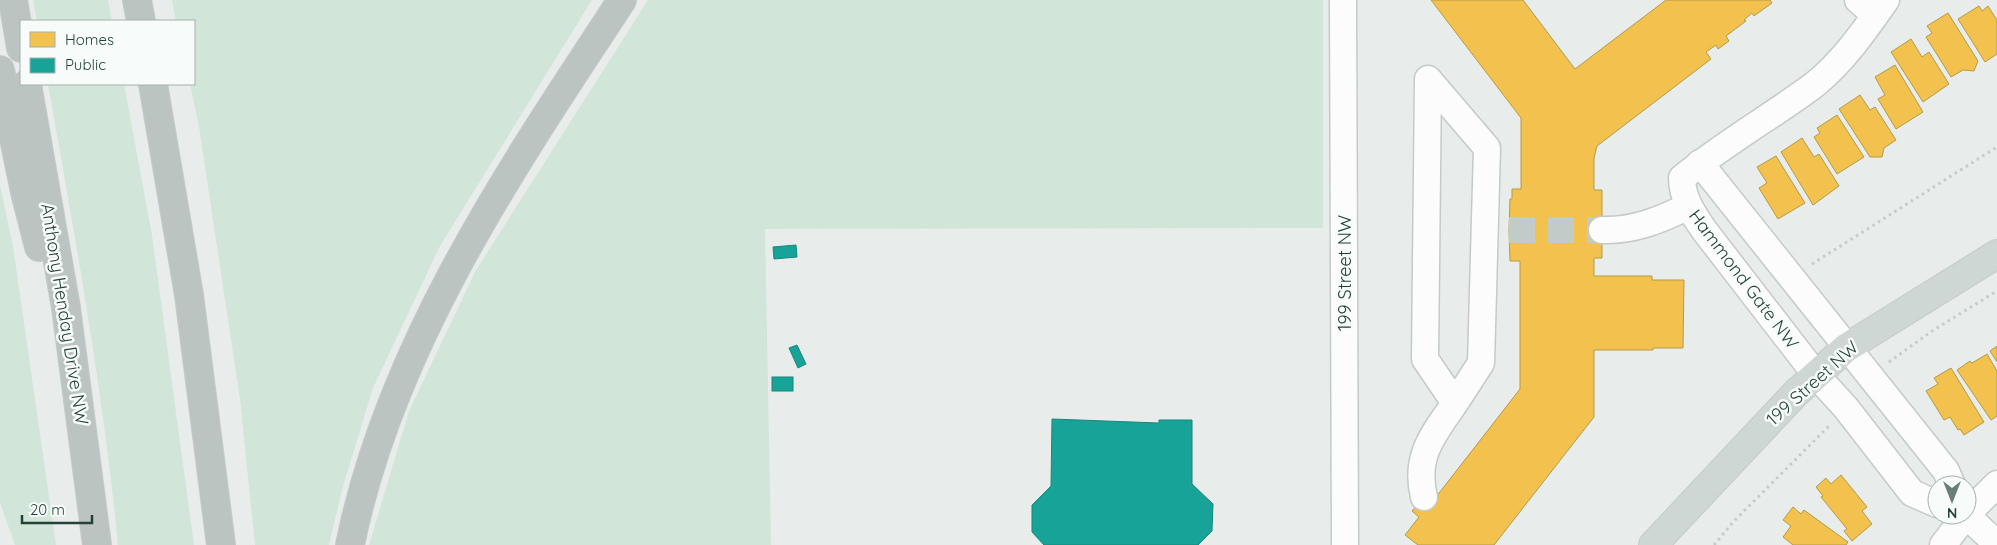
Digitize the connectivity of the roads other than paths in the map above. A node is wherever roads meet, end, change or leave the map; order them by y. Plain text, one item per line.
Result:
1 (12, 0) edge
2 (137, 0) edge
3 (622, 0) edge
4 (1343, 0) edge
5 (1873, 5) edge
6 (141, 20) edge
7 (20, 43) edge
8 (0, 70) edge
9 (28, 85) edge
10 (153, 85) edge
11 (1691, 170) junction
12 (1689, 206) junction
13 (1602, 230) tunnel mouth
14 (1997, 254) edge
15 (1846, 348) junction
16 (1816, 375) junction
17 (79, 397) junction
18 (1455, 403) junction
19 (1948, 475) edge
20 (1997, 484) edge
21 (1424, 496) dead end
22 (1927, 500) edge
23 (1977, 504) edge
24 (1958, 525) edge
25 (1977, 525) edge
26 (1997, 544) edge
27 (97, 545) edge
28 (221, 545) edge
29 (350, 545) edge
30 (1345, 545) edge
31 (1653, 545) edge
32 (1943, 545) edge

1 - 7 highway
2 - 6 highway
3 - 29 highway
4 - 30 street, 199 Street NW
5 - 11 street
8 - 17 highway
9 - 17 highway, Anthony Henday Drive NW
10 - 28 highway
11 - 12 street, Hammond Gate NW
11 - 15 street, Hammond Gate NW
12 - 13 street
12 - 16 street, Hammond Gate NW
14 - 15 main road, 199 Street NW
15 - 16 main road, 199 Street NW
15 - 19 street, Hammond Gate NW
16 - 22 street, Hammond Gate NW
16 - 31 main road, 199 Street NW
17 - 27 highway, Anthony Henday Drive NW
18 - 18 street
18 - 21 street
20 - 23 street
24 - 32 street
25 - 26 street

